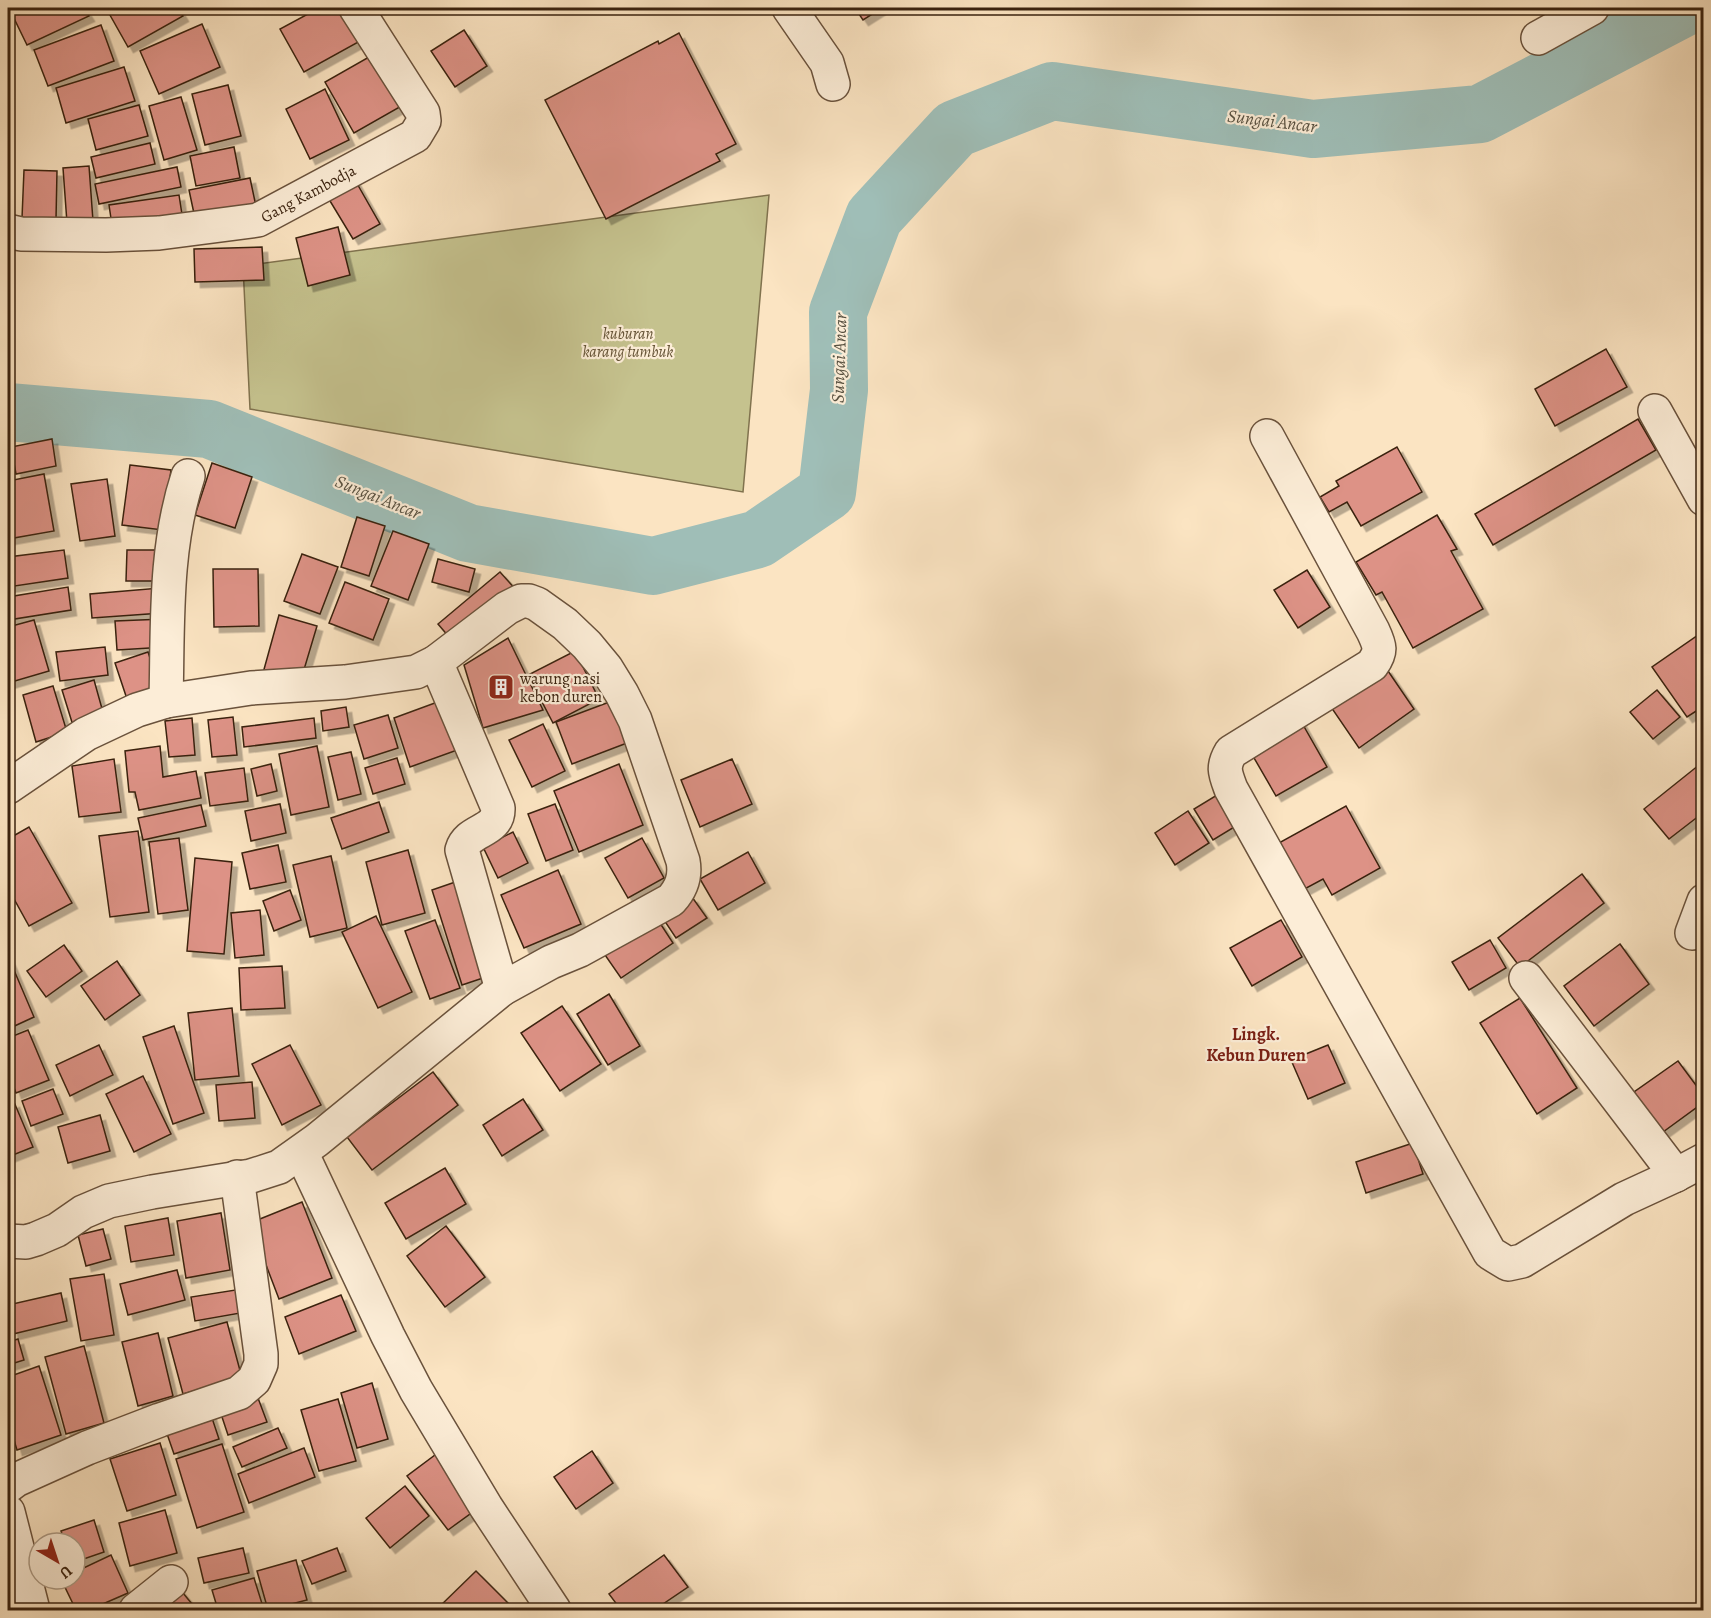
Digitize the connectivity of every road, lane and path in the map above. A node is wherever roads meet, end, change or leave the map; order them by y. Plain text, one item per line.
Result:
1 (356, 8) edge
2 (789, 8) edge
3 (1592, 8) edge
4 (1538, 38) dead end
5 (832, 84) dead end
6 (8, 231) edge
7 (1655, 411) dead end
8 (1267, 436) dead end
9 (188, 477) dead end
10 (1704, 499) edge
11 (436, 662) junction
12 (166, 701) junction
13 (8, 787) edge
14 (1704, 901) edge
15 (1692, 933) dead end
16 (1526, 978) dead end
17 (502, 988) junction
18 (301, 1152) junction
19 (1690, 1168) edge
20 (237, 1178) junction
21 (8, 1241) edge
22 (8, 1486) edge
23 (8, 1512) edge
24 (171, 1582) dead end
25 (33, 1611) edge
26 (136, 1611) edge
27 (554, 1611) edge

1 - 6 street, Gang Kambodja
2 - 5 street
3 - 4 street
7 - 10 street
8 - 19 street
9 - 12 street
11 - 12 street
11 - 17 street
11 - 17 street
12 - 13 street
14 - 15 street
16 - 19 street
17 - 18 street
18 - 20 street
18 - 27 street
20 - 21 street
20 - 22 street
23 - 25 street
24 - 26 street

